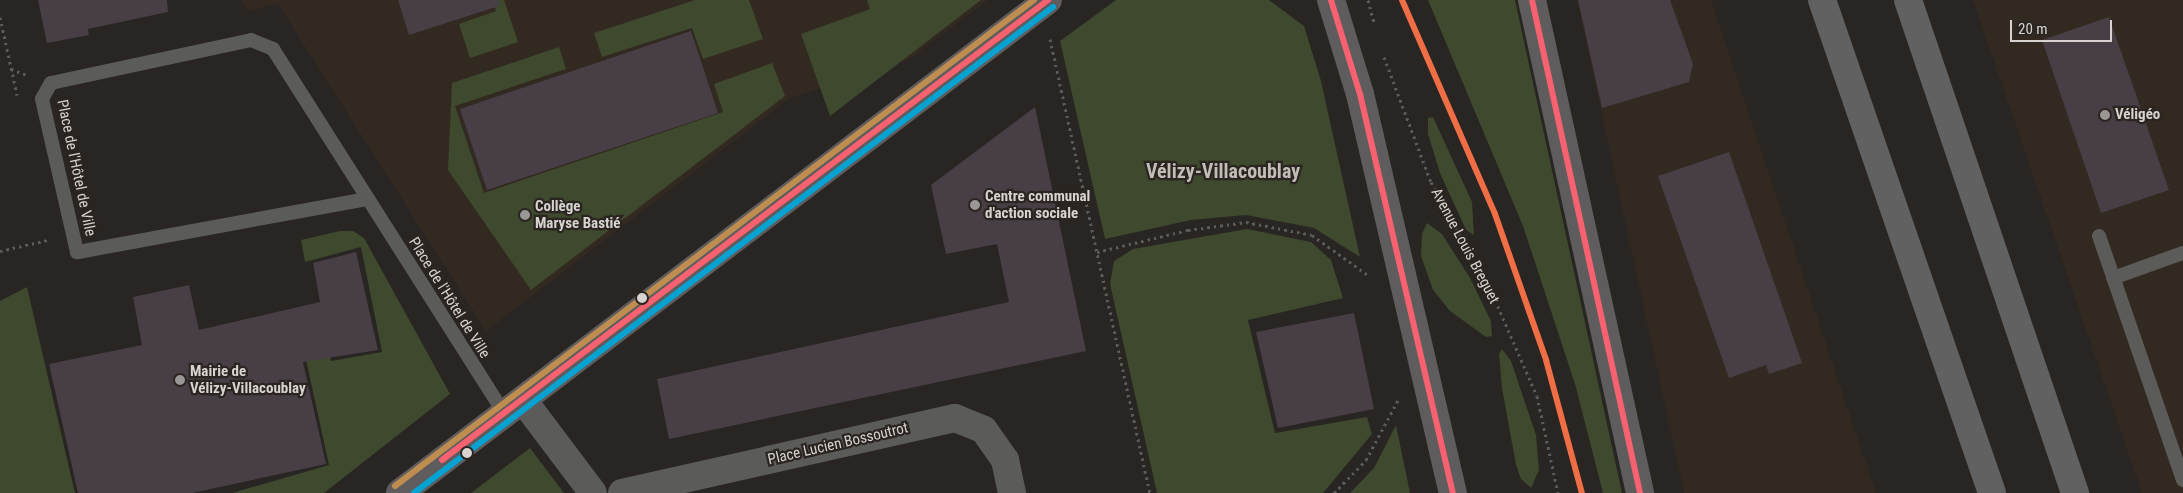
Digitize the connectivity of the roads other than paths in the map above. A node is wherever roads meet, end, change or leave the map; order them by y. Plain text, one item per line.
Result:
1 (1331, 0) edge
2 (1532, 0) edge
3 (1822, 0) edge
4 (1908, 0) edge
5 (1045, 2) edge
6 (367, 199) junction
7 (2099, 236) dead end
8 (2183, 253) edge
9 (2113, 278) junction
10 (514, 407) junction
11 (2183, 480) edge
12 (400, 493) edge
13 (592, 493) edge
14 (622, 493) edge
15 (1012, 493) edge
16 (1453, 493) edge
17 (1640, 493) edge
18 (1992, 493) edge
19 (2075, 493) edge

1 - 16 main road
2 - 17 main road
3 - 18 highway
4 - 19 highway
5 - 10 main road
6 - 6 lane, Place de l'Hôtel de Ville
6 - 10 lane, Place de l'Hôtel de Ville
7 - 9 lane
8 - 9 lane
9 - 11 lane
10 - 12 main road
10 - 13 street
14 - 15 street, Place Lucien Bossoutrot

